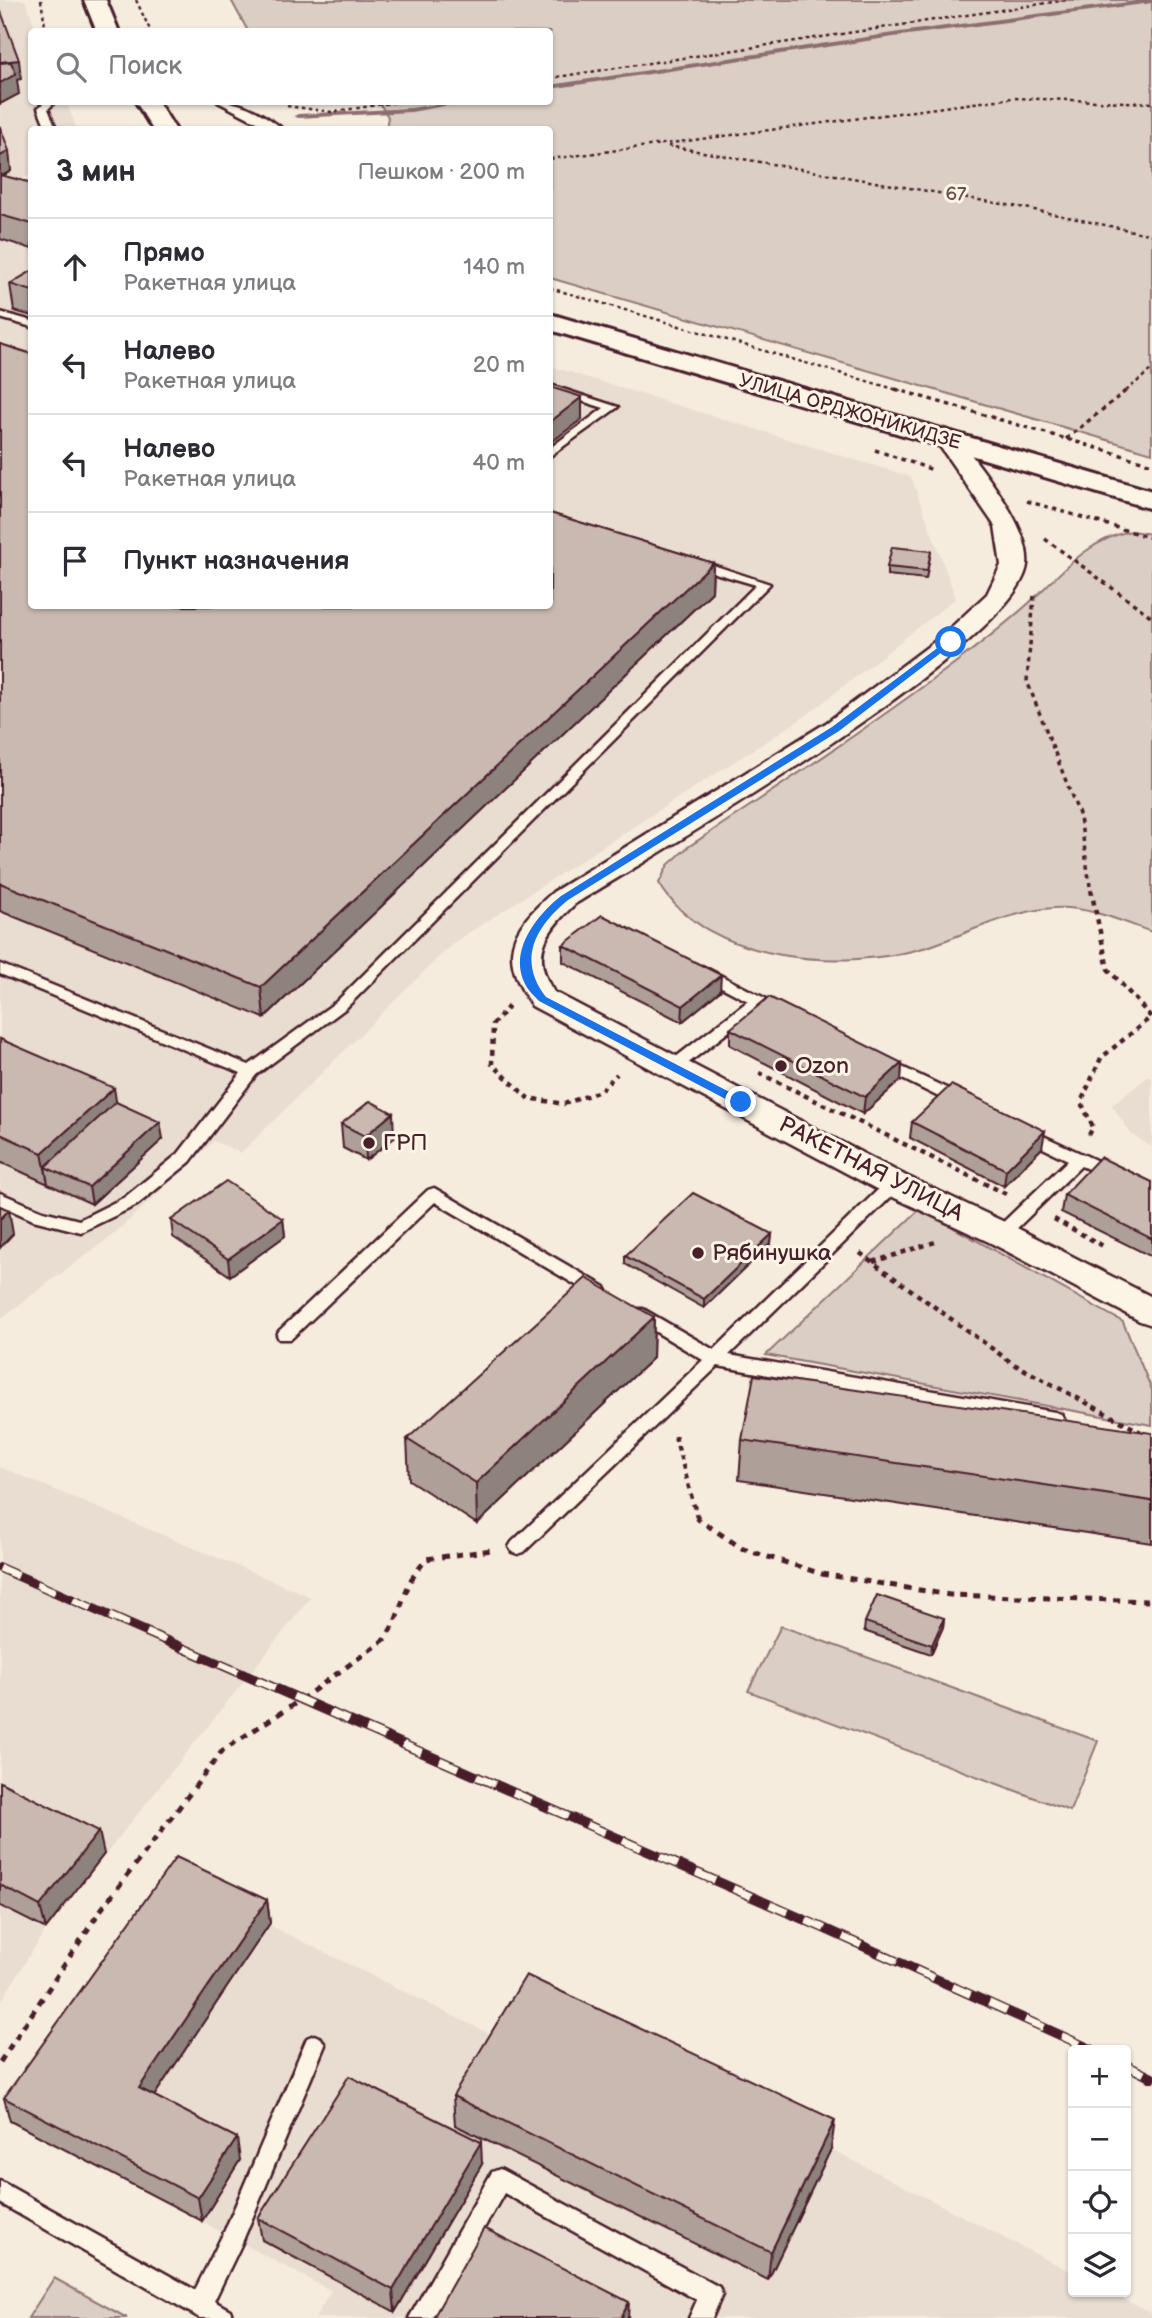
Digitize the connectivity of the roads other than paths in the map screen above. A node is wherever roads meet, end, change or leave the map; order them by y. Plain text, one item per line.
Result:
1 (95, 0) edge
2 (106, 28) edge
3 (46, 105) edge
4 (149, 105) edge
5 (231, 105) edge
6 (50, 126) edge
7 (162, 126) edge
8 (273, 126) edge
9 (0, 315) edge
10 (28, 323) edge
11 (553, 323) edge
12 (553, 389) edge
13 (949, 442) junction
14 (553, 451) edge
15 (1152, 500) edge
16 (675, 556) edge
17 (685, 962) edge
18 (0, 969) edge
19 (758, 1001) junction
20 (795, 1019) edge
21 (869, 1056) edge
22 (672, 1069) junction
23 (251, 1071) junction
24 (979, 1110) edge
25 (1004, 1122) edge
26 (1078, 1158) junction
27 (1127, 1182) edge
28 (894, 1184) junction
29 (0, 1199) edge
30 (1001, 1234) junction
31 (1152, 1312) edge
32 (285, 1335) dead end
33 (715, 1359) junction
34 (1066, 1421) edge
35 (518, 1547) road end
36 (314, 2045) dead end
37 (0, 2191) edge
38 (200, 2305) junction
39 (222, 2318) edge
40 (420, 2318) edge
41 (700, 2318) edge

1 - 2 main road
3 - 6 lane
4 - 7 main road
5 - 8 lane
9 - 10 lane
11 - 13 main road, УЛИЦА ОРДЖОНИКИДЗЕ
12 - 14 lane
13 - 15 main road, УЛИЦА ОРДЖОНИКИДЗЕ
13 - 22 street, РАКЕТНАЯ УЛИЦА
16 - 23 lane
17 - 19 lane
18 - 23 lane
19 - 20 lane
19 - 22 lane
21 - 24 lane
22 - 28 street, РАКЕТНАЯ УЛИЦА
23 - 29 lane
25 - 26 lane
26 - 27 lane
26 - 30 lane
28 - 30 street, РАКЕТНАЯ УЛИЦА
28 - 33 lane
30 - 31 street, РАКЕТНАЯ УЛИЦА
32 - 33 lane
33 - 34 lane
33 - 35 lane
36 - 38 lane
37 - 38 lane
38 - 39 lane
40 - 41 lane

